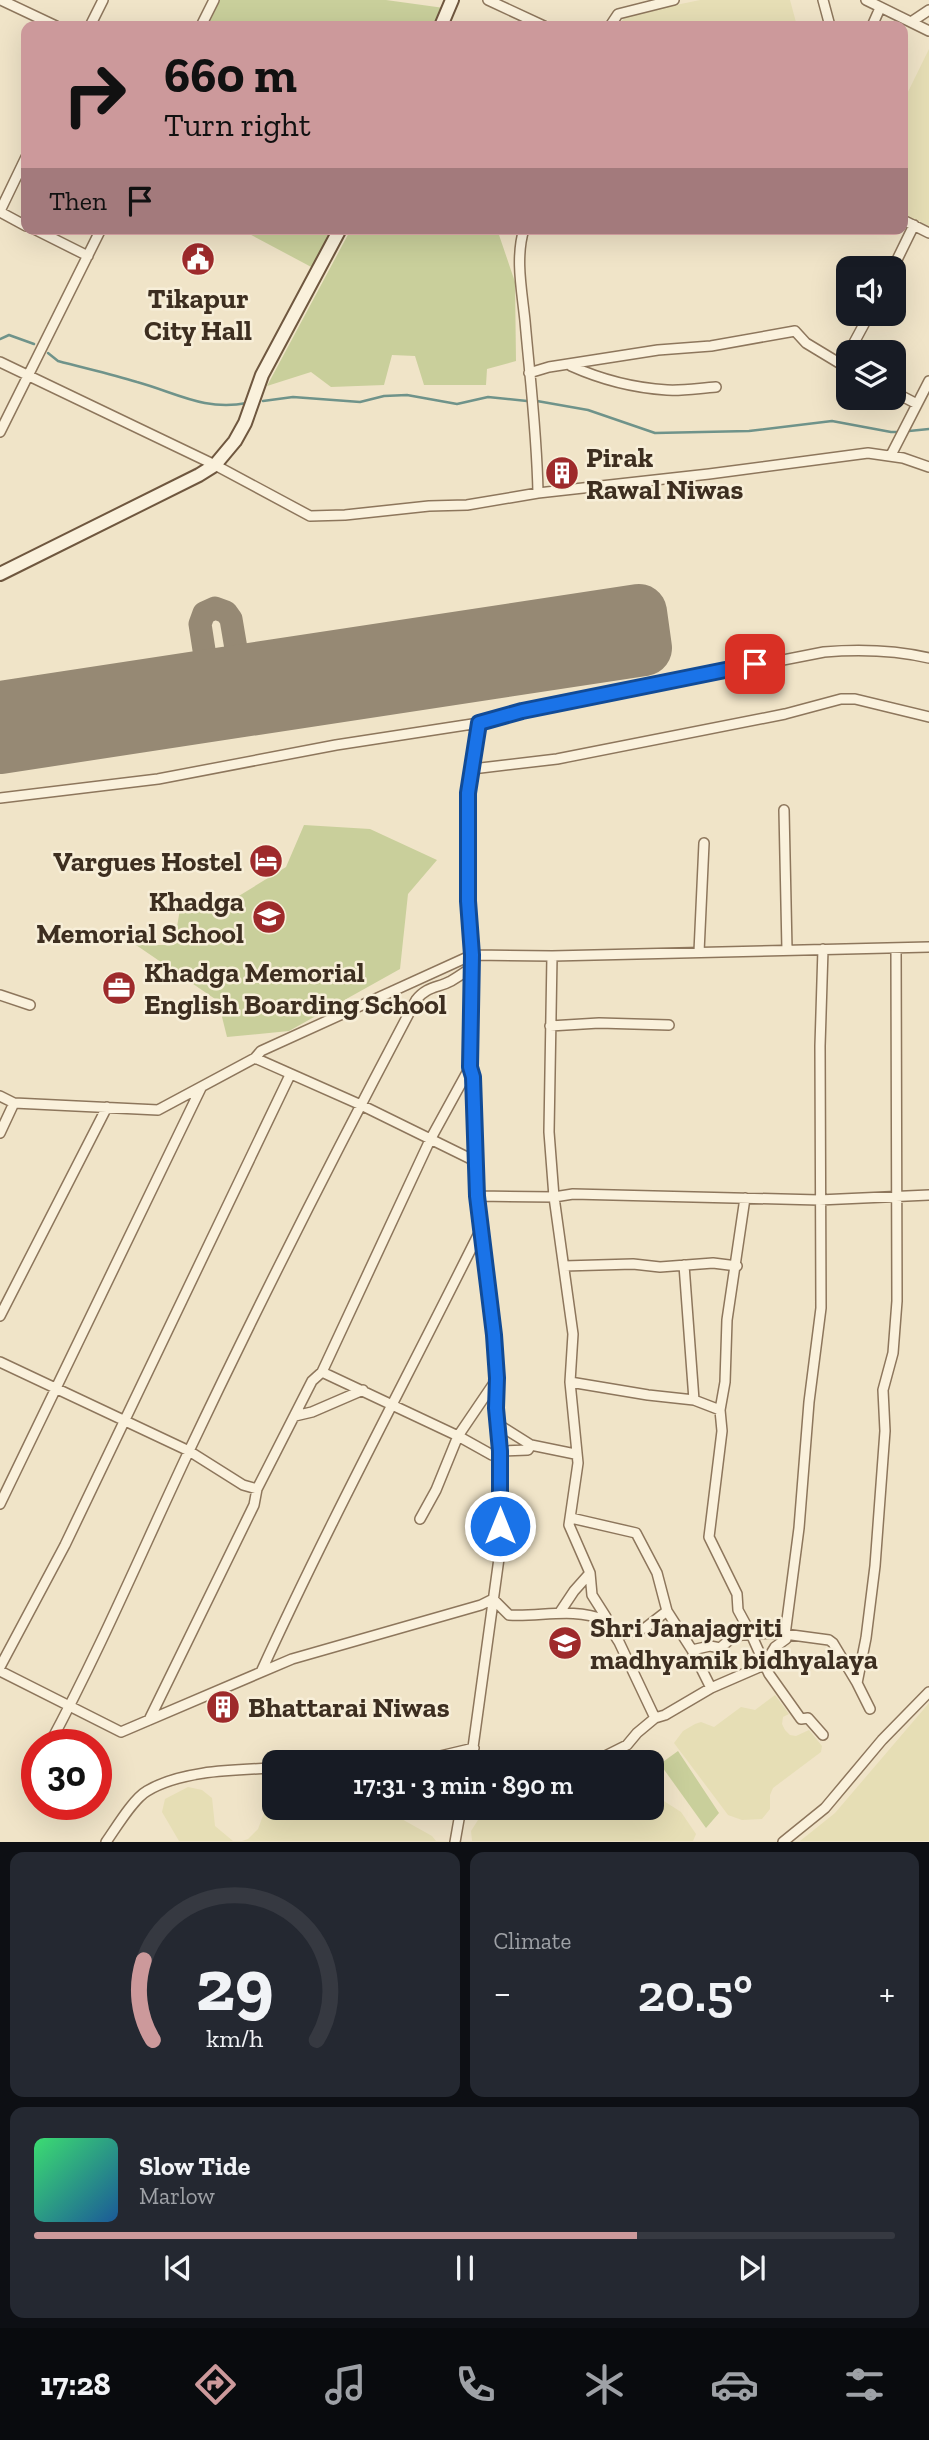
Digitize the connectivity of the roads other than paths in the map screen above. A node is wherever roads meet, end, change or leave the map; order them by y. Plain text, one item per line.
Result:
1 (1, 0) edge
2 (103, 0) edge
3 (214, 0) edge
4 (452, 0) edge
5 (488, 0) edge
6 (674, 0) edge
7 (823, 0) edge
8 (866, 0) edge
9 (880, 8) junction
10 (929, 10) edge
11 (45, 21) edge
12 (92, 21) edge
13 (204, 21) edge
14 (443, 21) edge
15 (533, 21) edge
16 (613, 21) edge
17 (829, 21) edge
18 (874, 21) edge
19 (911, 22) junction
20 (929, 32) edge
21 (21, 168) edge
22 (0, 212) edge
23 (908, 222) edge
24 (21, 223) edge
25 (914, 225) junction
26 (929, 233) edge
27 (46, 235) edge
28 (98, 235) edge
29 (337, 235) edge
30 (522, 235) edge
31 (88, 256) junction
32 (898, 256) edge
33 (836, 361) edge
34 (0, 362) edge
35 (570, 366) junction
36 (529, 373) junction
37 (26, 376) junction
38 (929, 381) edge
39 (716, 387) dead end
40 (906, 398) edge
41 (917, 404) junction
42 (0, 432) edge
43 (891, 455) junction
44 (215, 465) junction
45 (929, 467) edge
46 (538, 494) junction
47 (0, 574) edge
48 (929, 658) edge
49 (929, 718) edge
50 (479, 723) junction
51 (472, 769) junction
52 (0, 798) edge
53 (784, 810) dead end
54 (704, 843) dead end
55 (929, 947) edge
56 (896, 948) junction
57 (823, 949) junction
58 (787, 950) junction
59 (699, 952) junction
60 (472, 955) junction
61 (552, 956) junction
62 (471, 968) junction
63 (0, 995) edge
64 (30, 1006) dead end
65 (670, 1025) dead end
66 (550, 1026) junction
67 (255, 1058) junction
68 (470, 1067) junction
69 (290, 1075) junction
70 (201, 1088) junction
71 (0, 1096) edge
72 (14, 1103) junction
73 (360, 1105) junction
74 (107, 1107) junction
75 (0, 1133) edge
76 (430, 1140) junction
77 (475, 1161) junction
78 (929, 1195) edge
79 (477, 1196) junction
80 (898, 1196) junction
81 (554, 1197) junction
82 (745, 1198) junction
83 (819, 1200) junction
84 (480, 1229) junction
85 (684, 1265) junction
86 (564, 1266) junction
87 (737, 1266) junction
88 (0, 1316) edge
89 (0, 1362) edge
90 (322, 1372) junction
91 (497, 1378) junction
92 (570, 1382) junction
93 (55, 1387) junction
94 (363, 1390) junction
95 (695, 1400) junction
96 (393, 1406) junction
97 (720, 1410) junction
98 (295, 1416) junction
99 (123, 1420) junction
100 (499, 1425) junction
101 (458, 1436) junction
102 (531, 1444) junction
103 (189, 1451) junction
104 (500, 1451) junction
105 (575, 1454) junction
106 (257, 1489) junction
107 (0, 1504) edge
108 (570, 1518) junction
109 (420, 1519) dead end
110 (590, 1573) junction
111 (493, 1599) junction
112 (667, 1611) junction
113 (560, 1612) junction
114 (605, 1620) junction
115 (751, 1634) junction
116 (785, 1635) junction
117 (616, 1636) junction
118 (692, 1650) junction
119 (764, 1665) junction
120 (0, 1669) edge
121 (261, 1672) junction
122 (857, 1683) junction
123 (711, 1688) junction
124 (929, 1692) edge
125 (70, 1706) junction
126 (870, 1709) dead end
127 (655, 1718) junction
128 (149, 1720) junction
129 (58, 1729) edge
130 (823, 1735) dead end
131 (474, 1748) joint
132 (466, 1750) edge
133 (617, 1750) edge
134 (262, 1769) edge
135 (460, 1820) edge
136 (106, 1842) edge
137 (455, 1842) edge
138 (783, 1842) edge

1 - 11 street
2 - 12 street
3 - 13 street
4 - 14 street
5 - 15 street
6 - 16 street
7 - 17 street
8 - 9 street
9 - 18 street
9 - 19 street
10 - 19 street
19 - 20 street
21 - 22 street
22 - 24 street
23 - 25 street
25 - 26 street
25 - 32 street
27 - 31 street
28 - 31 street
29 - 44 street
30 - 36 street
31 - 37 street
33 - 35 street
34 - 37 street
35 - 36 street
35 - 39 street
36 - 46 street
37 - 42 street
37 - 44 street
38 - 41 street
40 - 41 street
41 - 43 street
43 - 45 street
43 - 46 street
44 - 46 street
44 - 47 street
48 - 50 street
49 - 51 street
50 - 51 street
50 - 52 street
51 - 60 street
53 - 58 street
54 - 59 street
55 - 56 street
56 - 57 street
56 - 80 street
57 - 58 street
57 - 83 street
58 - 59 street
59 - 61 street
60 - 61 street
60 - 62 street
60 - 67 street
61 - 66 street
62 - 68 street
62 - 73 street
63 - 64 street
65 - 66 street
66 - 81 street
67 - 69 street
67 - 70 street
68 - 76 street
68 - 77 street
69 - 73 street
69 - 99 street
70 - 74 street
70 - 93 street
71 - 72 street
72 - 74 street
72 - 75 street
73 - 76 street
73 - 103 street
74 - 88 street
76 - 77 street
76 - 90 street
77 - 79 street
78 - 80 street
79 - 81 street
79 - 84 street
80 - 83 street
80 - 122 street
81 - 82 street
81 - 86 street
82 - 83 street
82 - 87 street
83 - 116 street
84 - 91 street
84 - 96 street
85 - 86 street
85 - 87 street
85 - 95 street
86 - 92 street
87 - 97 street
89 - 93 street
90 - 94 street
90 - 98 street
91 - 100 street
91 - 101 street
92 - 95 street
92 - 105 street
93 - 99 street
93 - 107 street
94 - 96 street
94 - 98 street
95 - 97 street
96 - 101 street
96 - 121 street
97 - 115 street
98 - 106 street
99 - 103 street
99 - 120 street
100 - 102 street
100 - 104 street
101 - 104 street
101 - 109 street
102 - 104 street
102 - 105 street
103 - 106 street
103 - 125 street
104 - 111 street
105 - 108 street
106 - 128 street
108 - 110 street
108 - 112 street
110 - 113 street
110 - 114 street
111 - 113 street
111 - 121 street
111 - 131 street
112 - 117 street
112 - 118 street
113 - 114 street
114 - 117 street
115 - 116 street
115 - 118 street
115 - 119 street
116 - 119 street
116 - 122 street
117 - 127 street
118 - 123 street
119 - 123 street
119 - 130 street
120 - 125 street
121 - 128 street
122 - 126 street
123 - 127 street
124 - 138 street
125 - 128 street
125 - 129 street
127 - 133 street
131 - 132 street
134 - 136 street
135 - 137 street

